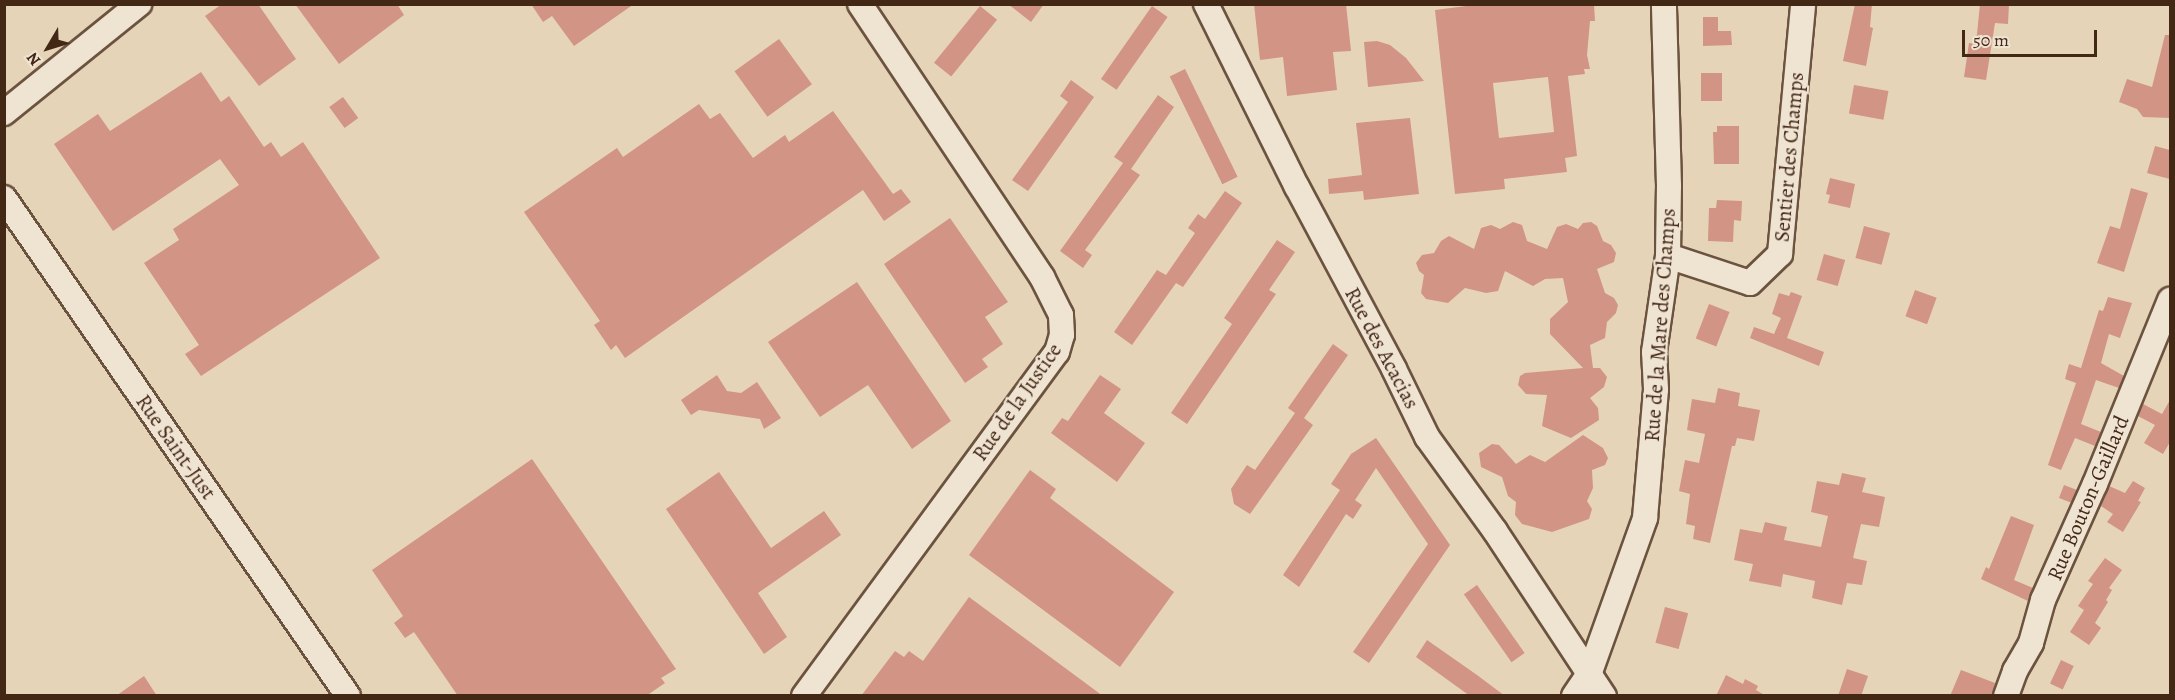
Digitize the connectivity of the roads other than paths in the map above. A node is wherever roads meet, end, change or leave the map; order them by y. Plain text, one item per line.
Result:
1 (139, 4) edge
2 (860, 4) edge
3 (1206, 4) edge
4 (1664, 4) edge
5 (1803, 4) edge
6 (4, 113) edge
7 (4, 198) edge
8 (1668, 256) junction
9 (2170, 300) edge
10 (1590, 672) junction
11 (348, 696) edge
12 (804, 696) edge
13 (1574, 696) edge
14 (1604, 696) edge
15 (2006, 696) edge

1 - 6 street
2 - 12 street, Rue de la Justice
3 - 10 street, Rue des Acacias
4 - 8 street, Rue de la Mare des Champs
5 - 8 street, Sentier des Champs
7 - 11 street, Rue Saint-Just
8 - 10 street, Rue de la Mare des Champs
9 - 15 street, Rue Bouton-Gaillard
10 - 13 street, Rue de la Mare des Champs
10 - 14 street, Rue des Acacias

